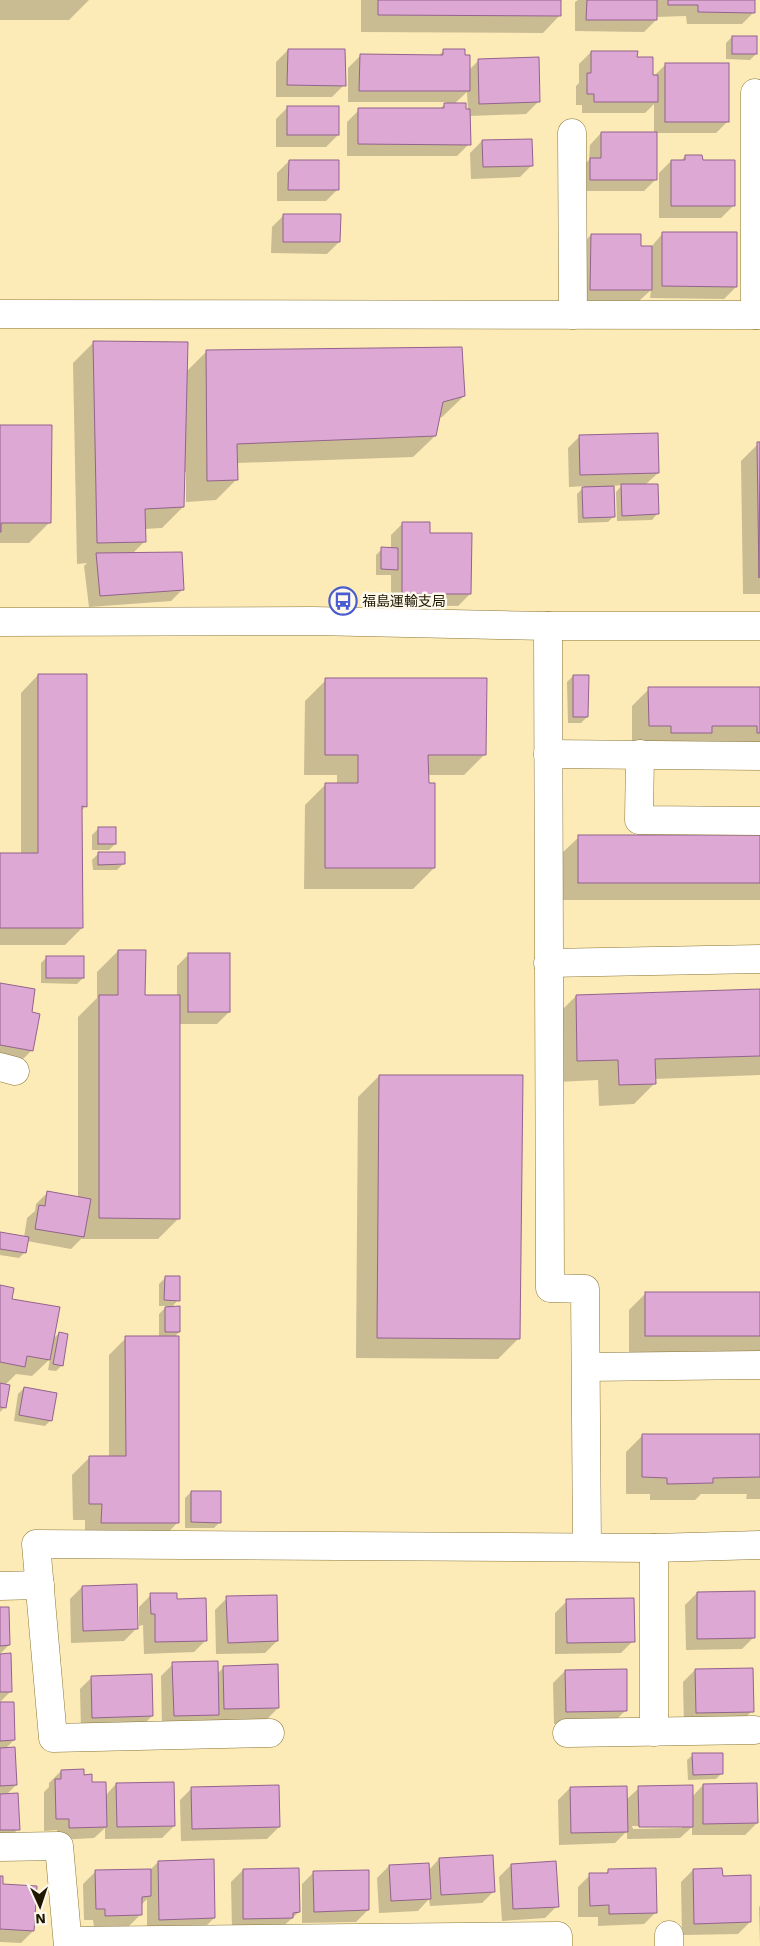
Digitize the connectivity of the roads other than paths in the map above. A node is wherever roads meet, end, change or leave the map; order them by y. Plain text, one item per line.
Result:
1 (755, 93) dead end
2 (572, 133) dead end
3 (0, 314) edge
4 (573, 315) junction
5 (758, 315) edge
6 (0, 622) edge
7 (548, 626) junction
8 (760, 626) edge
9 (548, 754) junction
10 (640, 754) junction
11 (760, 756) edge
12 (760, 821) edge
13 (760, 959) edge
14 (548, 963) junction
15 (760, 1365) edge
16 (586, 1367) junction
17 (760, 1545) edge
18 (587, 1547) junction
19 (654, 1548) junction
20 (40, 1585) junction
21 (0, 1586) edge
22 (754, 1730) dead end
23 (270, 1732) dead end
24 (654, 1732) junction
25 (567, 1733) dead end
26 (0, 1846) edge
27 (68, 1944) edge
28 (558, 1946) edge

1 - 5 street
2 - 4 street
3 - 4 street
4 - 5 street
6 - 7 street
7 - 8 street
7 - 9 street
9 - 10 street
9 - 14 street
10 - 11 street
10 - 12 street
13 - 14 street
14 - 16 street
15 - 16 street
16 - 18 street
17 - 19 street
18 - 19 street
18 - 20 street
19 - 24 street
20 - 21 street
20 - 23 street
22 - 24 street
24 - 25 street
26 - 27 street
27 - 28 street

